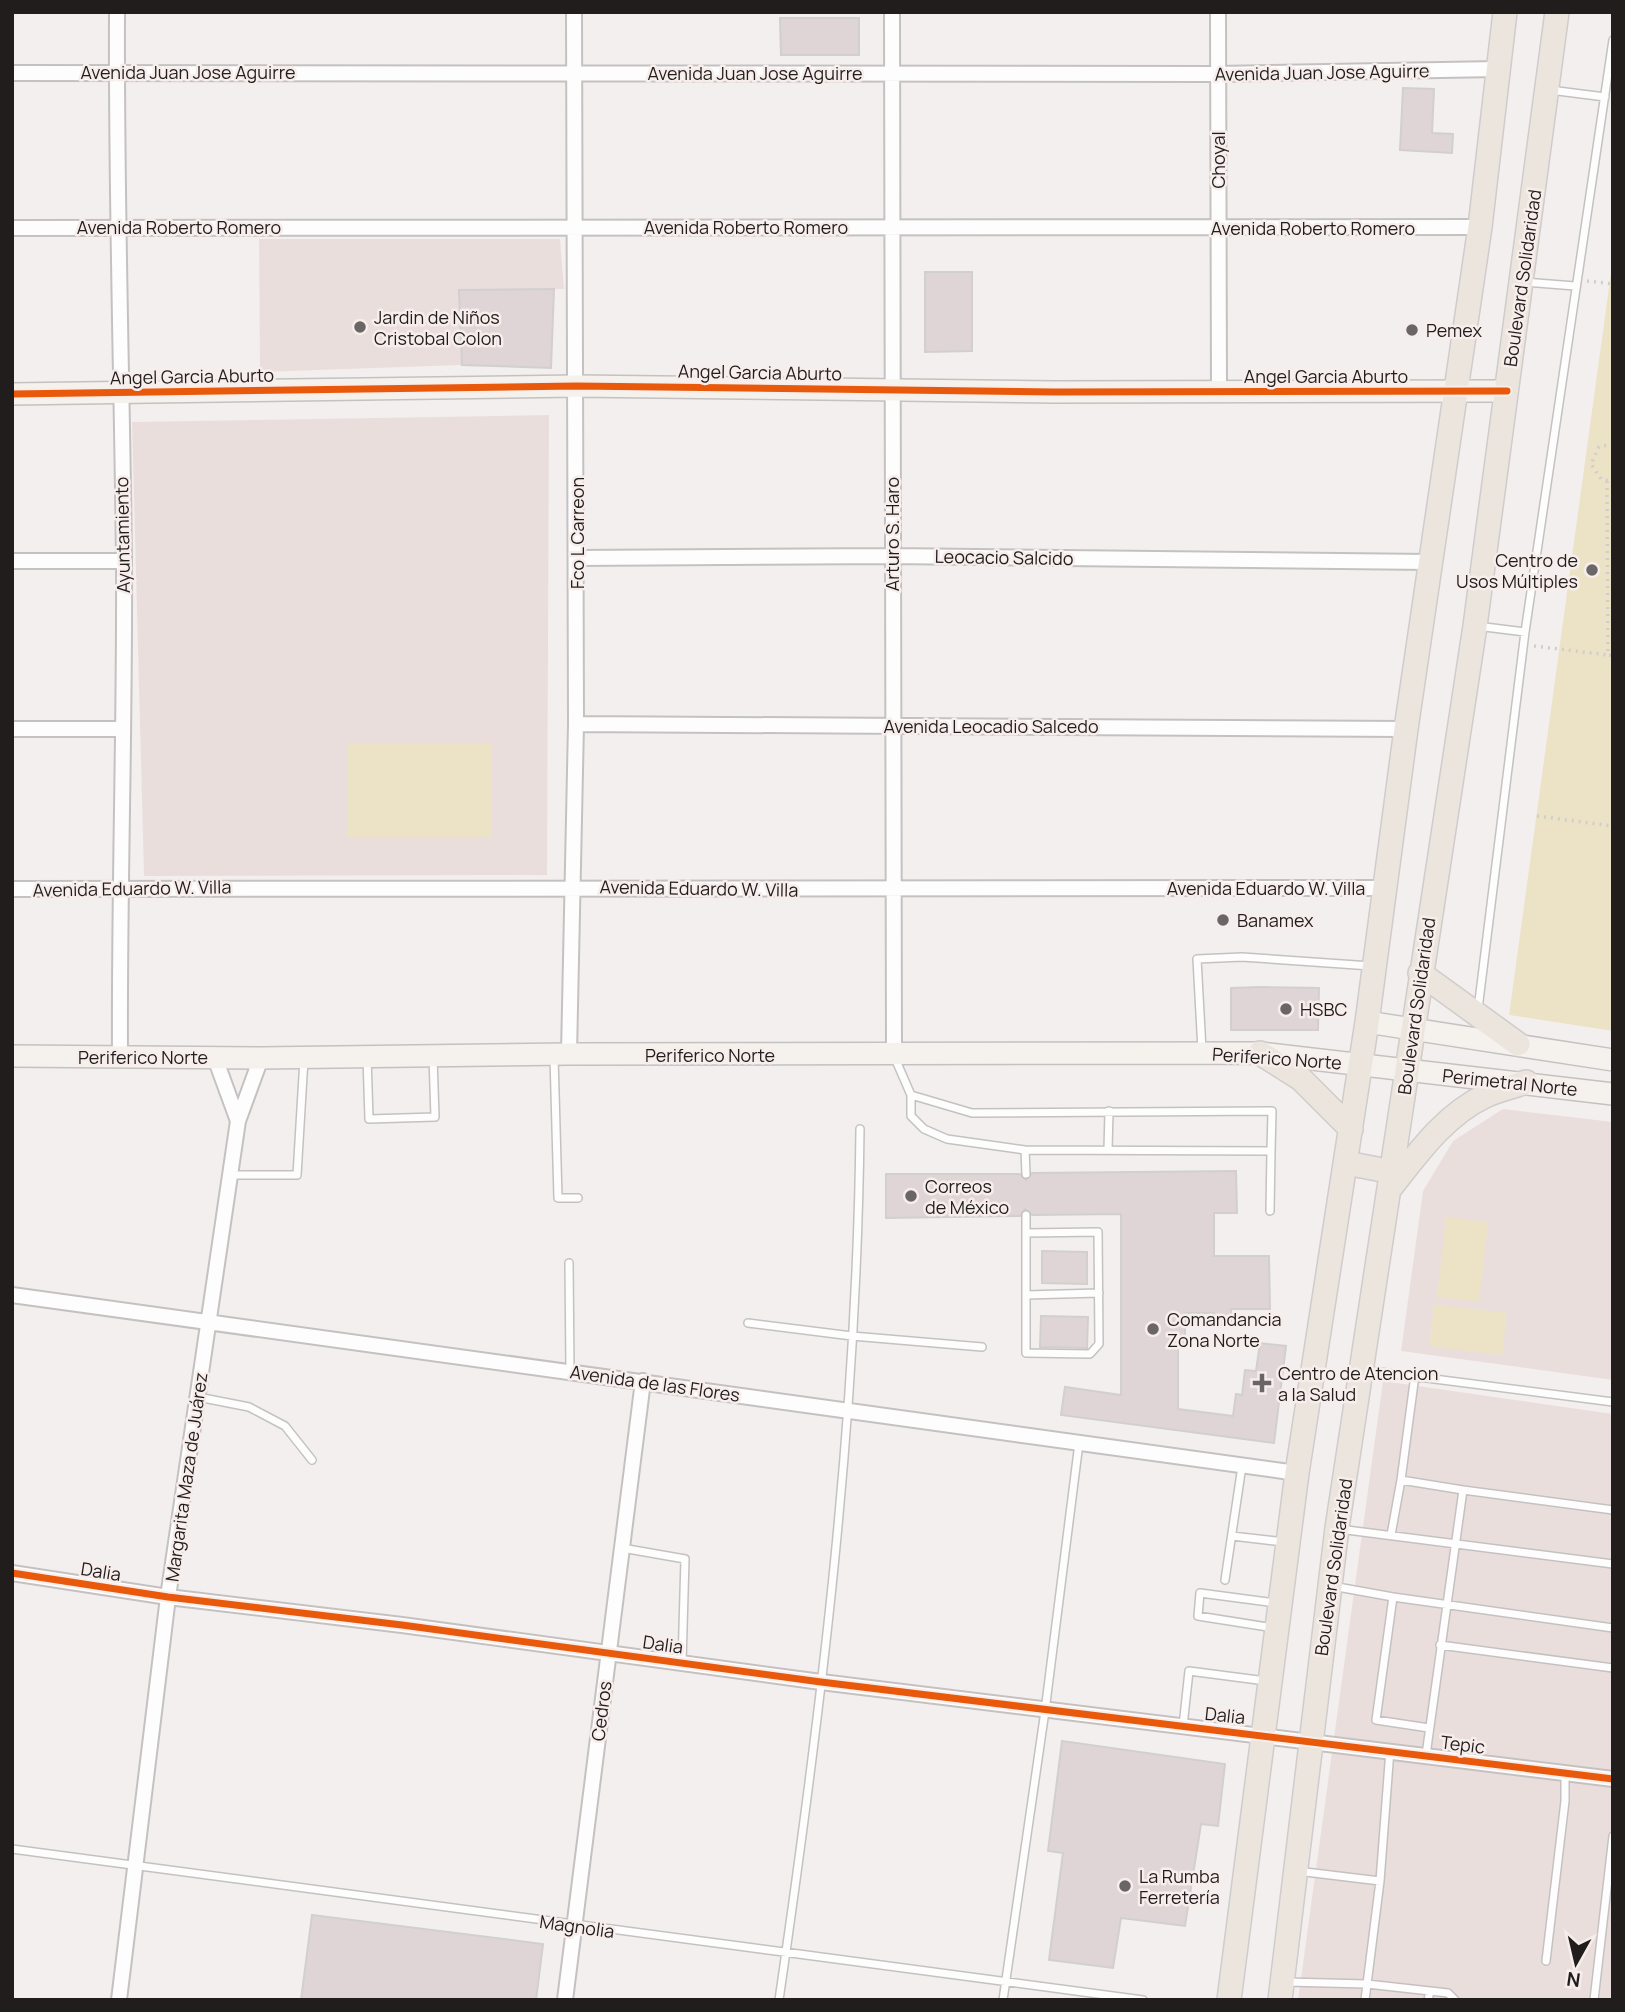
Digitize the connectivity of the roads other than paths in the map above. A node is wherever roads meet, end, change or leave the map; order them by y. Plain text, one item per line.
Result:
1 (117, 12) edge
2 (574, 12) edge
3 (892, 12) edge
4 (1218, 12) edge
5 (1505, 12) edge
6 (1557, 12) edge
7 (1613, 40) edge
8 (1498, 69) junction
9 (116, 72) junction
10 (575, 72) junction
11 (12, 73) edge
12 (893, 73) junction
13 (1218, 74) junction
14 (1547, 90) junction
15 (1605, 97) junction
16 (576, 225) junction
17 (1480, 227) junction
18 (12, 228) edge
19 (116, 228) junction
20 (893, 228) junction
21 (1219, 228) junction
22 (1523, 282) junction
23 (1576, 283) junction
24 (576, 386) junction
25 (892, 389) junction
26 (1455, 390) junction
27 (1507, 391) junction
28 (1219, 392) junction
29 (119, 393) junction
30 (12, 394) edge
31 (892, 556) junction
32 (577, 558) junction
33 (12, 561) edge
34 (124, 561) junction
35 (1430, 562) junction
36 (1475, 626) junction
37 (1525, 632) junction
38 (576, 724) junction
39 (892, 726) junction
40 (12, 729) edge
41 (122, 729) junction
42 (1406, 729) junction
43 (119, 887) junction
44 (573, 887) junction
45 (1386, 888) junction
46 (12, 889) edge
47 (892, 890) junction
48 (1375, 966) junction
49 (1420, 973) junction
50 (1477, 1017) junction
51 (1367, 1022) junction
52 (1413, 1029) junction
53 (1518, 1044) junction
54 (1202, 1052) junction
55 (1260, 1053) junction
56 (562, 1054) junction
57 (894, 1055) junction
58 (12, 1056) edge
59 (433, 1056) junction
60 (120, 1057) junction
61 (367, 1057) junction
62 (215, 1058) junction
63 (261, 1058) junction
64 (304, 1058) junction
65 (1613, 1060) edge
66 (1360, 1064) junction
67 (1407, 1071) junction
68 (1526, 1082) junction
69 (1613, 1094) edge
70 (911, 1095) junction
71 (1109, 1111) junction
72 (239, 1121) junction
73 (860, 1129) dead end
74 (1351, 1129) junction
75 (1026, 1150) junction
76 (1108, 1150) junction
77 (1271, 1151) junction
78 (1346, 1163) junction
79 (1026, 1174) dead end
80 (231, 1175) junction
81 (1391, 1180) junction
82 (578, 1198) dead end
83 (1270, 1211) dead end
84 (1026, 1216) dead end
85 (1026, 1233) junction
86 (569, 1263) dead end
87 (1099, 1293) junction
88 (12, 1295) edge
89 (1026, 1295) junction
90 (209, 1322) junction
91 (748, 1323) dead end
92 (852, 1336) junction
93 (982, 1347) dead end
94 (1362, 1369) junction
95 (570, 1371) junction
96 (1415, 1375) junction
97 (643, 1381) junction
98 (198, 1397) junction
99 (1613, 1402) edge
100 (846, 1411) junction
101 (1079, 1443) junction
102 (312, 1460) dead end
103 (1242, 1466) junction
104 (1297, 1473) junction
105 (1401, 1480) junction
106 (1463, 1490) junction
107 (1613, 1510) edge
108 (1337, 1528) junction
109 (1391, 1535) junction
110 (1232, 1536) junction
111 (1288, 1543) junction
112 (1454, 1543) junction
113 (622, 1548) junction
114 (1613, 1564) edge
115 (12, 1573) edge
116 (1224, 1580) dead end
117 (1330, 1586) junction
118 (168, 1597) junction
119 (1393, 1597) junction
120 (1280, 1603) junction
121 (1447, 1604) junction
122 (1277, 1628) junction
123 (1613, 1628) edge
124 (1440, 1645) junction
125 (608, 1653) junction
126 (681, 1663) junction
127 (1613, 1668) edge
128 (1270, 1681) junction
129 (821, 1682) junction
130 (1045, 1711) junction
131 (1183, 1726) junction
132 (1429, 1728) junction
133 (1263, 1735) junction
134 (1310, 1741) junction
135 (1390, 1751) junction
136 (1426, 1755) junction
137 (1564, 1773) junction
138 (1613, 1779) edge
139 (1613, 1836) edge
140 (12, 1849) edge
141 (134, 1867) junction
142 (1294, 1870) junction
143 (1380, 1881) junction
144 (575, 1926) junction
145 (786, 1954) junction
146 (1546, 1961) dead end
147 (1006, 1983) junction
148 (1367, 1984) junction
149 (1281, 1991) edge
150 (1429, 1995) edge
151 (119, 2000) edge
152 (565, 2000) edge
153 (779, 2000) edge
154 (1003, 2000) edge
155 (1143, 2000) edge
156 (1228, 2000) edge
157 (1365, 2000) edge
158 (1455, 2000) edge
159 (1594, 2000) edge

1 - 9 street, Ayuntamiento
2 - 10 street, Fco L Carreon
3 - 12 street, Arturo S. Haro
4 - 13 street, Choyal
5 - 8 main road
6 - 14 main road, Boulevard Solidaridad
7 - 15 lane
8 - 13 street, Avenida Juan Jose Aguirre
8 - 17 main road
9 - 10 street, Avenida Juan Jose Aguirre
9 - 11 street, Avenida Juan Jose Aguirre
9 - 19 street, Ayuntamiento
10 - 12 street, Avenida Juan Jose Aguirre
10 - 16 street, Fco L Carreon
12 - 13 street, Avenida Juan Jose Aguirre
12 - 20 street, Arturo S. Haro
13 - 21 street, Choyal
14 - 15 lane
14 - 22 main road, Boulevard Solidaridad
15 - 23 lane
16 - 19 street, Avenida Roberto Romero
16 - 20 street, Avenida Roberto Romero
16 - 24 street, Fco L Carreon
17 - 21 street, Avenida Roberto Romero
17 - 26 main road
18 - 19 street, Avenida Roberto Romero
19 - 29 street, Ayuntamiento
20 - 21 street, Avenida Roberto Romero
20 - 25 street, Arturo S. Haro
21 - 28 street, Choyal
22 - 23 lane
22 - 27 main road, Boulevard Solidaridad
23 - 37 lane
24 - 25 street, Angel Garcia Aburto
24 - 29 street, Angel Garcia Aburto
24 - 32 street, Fco L Carreon
25 - 28 street, Angel Garcia Aburto
25 - 31 street, Arturo S. Haro
26 - 27 street, Angel Garcia Aburto
26 - 28 street, Angel Garcia Aburto
26 - 35 main road
27 - 36 main road, Boulevard Solidaridad
29 - 30 street, Angel Garcia Aburto
29 - 34 street, Ayuntamiento
31 - 32 street, Leocacio Salcido
31 - 35 street, Leocacio Salcido
31 - 39 street, Arturo S. Haro
32 - 38 street, Fco L Carreon
33 - 34 street
34 - 41 street, Ayuntamiento
35 - 42 main road
36 - 37 lane
36 - 49 main road, Boulevard Solidaridad
37 - 50 lane
38 - 39 street, Avenida Leocadio Salcedo
38 - 44 street, Fco L Carreon
39 - 42 street, Avenida Leocadio Salcedo
39 - 47 street, Arturo S. Haro
40 - 41 street
41 - 43 street, Ayuntamiento
42 - 45 main road
43 - 44 street, Avenida Eduardo W. Villa
43 - 46 street, Avenida Eduardo W. Villa
43 - 60 street, Ayuntamiento
44 - 47 street, Avenida Eduardo W. Villa
44 - 56 street, Fco L Carreon
45 - 47 street, Avenida Eduardo W. Villa
45 - 48 main road
47 - 57 street, Arturo S. Haro
48 - 51 main road
48 - 54 lane
49 - 50 main road
49 - 52 main road, Boulevard Solidaridad
50 - 53 main road
51 - 52 street
51 - 66 main road
52 - 53 street
52 - 67 main road, Boulevard Solidaridad
53 - 65 street
54 - 55 street, Periferico Norte
54 - 57 street, Periferico Norte
55 - 66 street, Periferico Norte
55 - 74 main road
56 - 57 street, Periferico Norte
56 - 59 street, Periferico Norte
56 - 82 lane
57 - 70 lane
58 - 60 street, Periferico Norte
59 - 61 street, Periferico Norte
59 - 61 lane
60 - 62 street, Periferico Norte
61 - 64 street, Periferico Norte
62 - 63 street, Periferico Norte
62 - 72 street, Margarita Maza de Juárez
63 - 64 street, Periferico Norte
63 - 72 street, Margarita Maza de Juárez
64 - 80 lane
66 - 67 street, Periferico Norte
66 - 74 main road
67 - 68 street, Perimetral Norte
67 - 81 main road, Boulevard Solidaridad
68 - 69 street, Perimetral Norte
68 - 81 main road
70 - 71 lane
70 - 75 lane
71 - 76 lane
71 - 77 lane
72 - 80 street, Margarita Maza de Juárez
73 - 92 lane
74 - 78 main road
75 - 76 lane
75 - 79 lane
76 - 77 lane
77 - 83 lane
78 - 81 main road
78 - 104 main road
80 - 90 street, Margarita Maza de Juárez
81 - 94 main road, Boulevard Solidaridad
84 - 85 lane
85 - 87 lane
85 - 89 lane
86 - 95 lane
87 - 89 lane
87 - 89 lane
88 - 90 street, Avenida de las Flores
90 - 95 street, Avenida de las Flores
90 - 98 street, Margarita Maza de Juárez
91 - 92 lane
92 - 93 lane
92 - 100 lane
94 - 96 lane
94 - 108 main road, Boulevard Solidaridad
95 - 97 street, Avenida de las Flores
96 - 99 lane
96 - 105 lane
97 - 100 street, Avenida de las Flores
97 - 113 street, Cedros
98 - 102 lane
98 - 118 street, Margarita Maza de Juárez
100 - 101 street, Avenida de las Flores
100 - 129 lane
101 - 103 street, Avenida de las Flores
101 - 130 lane
103 - 104 street, Avenida de las Flores
103 - 110 lane
104 - 111 main road
105 - 106 lane
105 - 109 lane
106 - 107 lane
106 - 112 lane
108 - 109 lane
108 - 117 main road, Boulevard Solidaridad
109 - 112 lane
110 - 111 lane
110 - 116 lane
111 - 120 main road
112 - 114 lane
112 - 121 lane
113 - 125 street, Cedros
113 - 126 lane
115 - 118 street, Dalia
117 - 119 lane
117 - 134 main road, Boulevard Solidaridad
118 - 125 street, Dalia
118 - 141 street, Margarita Maza de Juárez
119 - 121 lane
119 - 132 lane
120 - 122 main road
120 - 122 lane
121 - 123 lane
121 - 124 lane
122 - 128 main road
124 - 127 lane
124 - 132 lane
125 - 126 street, Dalia
125 - 144 street, Cedros
126 - 129 street, Dalia
128 - 131 lane
128 - 133 main road
129 - 130 street, Dalia
129 - 145 lane
130 - 131 street, Dalia
130 - 147 lane
131 - 133 street, Dalia
132 - 136 lane
133 - 134 street, Dalia
133 - 156 main road
134 - 135 street, Tepic
134 - 142 main road, Boulevard Solidaridad
135 - 136 street, Tepic
135 - 143 lane
136 - 137 street, Tepic
137 - 138 street, Tepic
137 - 146 lane
139 - 159 lane
140 - 141 lane, Magnolia
141 - 144 lane, Magnolia
141 - 151 street, Margarita Maza de Juárez
142 - 143 lane
142 - 149 main road, Boulevard Solidaridad
143 - 148 lane
144 - 145 lane, Magnolia
144 - 152 street, Cedros
145 - 147 lane, Magnolia
145 - 153 lane
147 - 154 lane
147 - 155 lane, Magnolia
148 - 149 lane
148 - 150 lane
148 - 157 lane
150 - 158 lane

